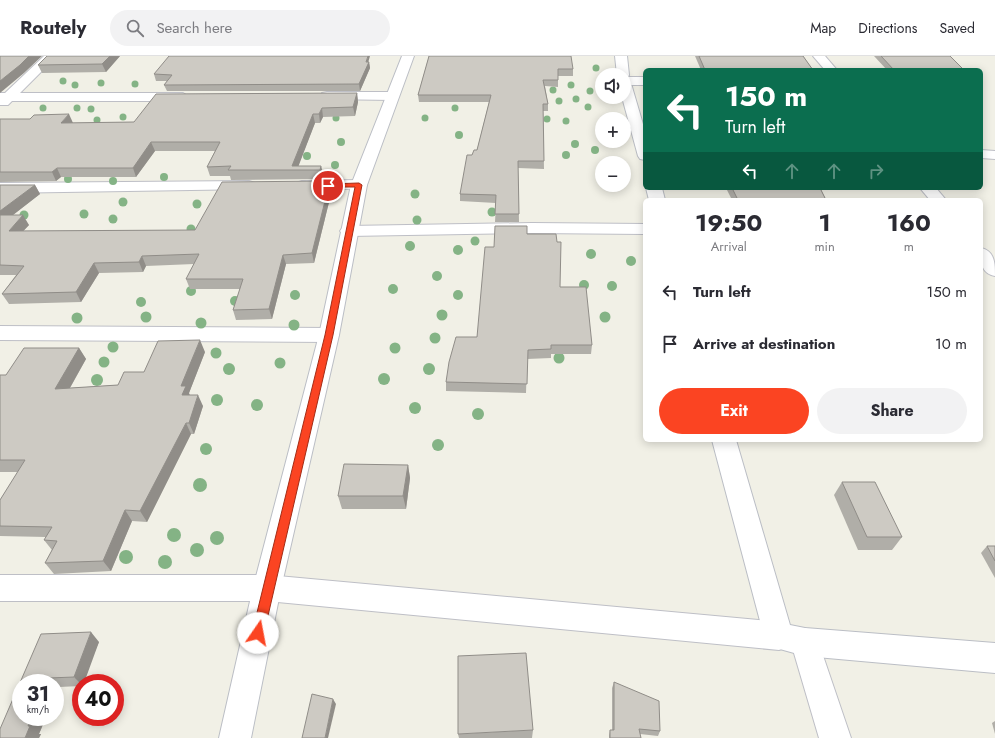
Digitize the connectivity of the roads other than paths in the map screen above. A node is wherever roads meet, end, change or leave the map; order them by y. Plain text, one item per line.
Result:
1 (52, 56) edge
2 (408, 56) edge
3 (621, 56) edge
4 (819, 56) edge
5 (623, 68) edge
6 (829, 68) edge
7 (631, 81) edge
8 (643, 81) edge
9 (193, 96) edge
10 (313, 96) edge
11 (393, 96) junction
12 (3, 100) edge
13 (630, 104) edge
14 (643, 149) edge
15 (983, 154) edge
16 (995, 155) edge
17 (359, 185) junction
18 (263, 186) edge
19 (287, 186) edge
20 (0, 188) edge
21 (930, 190) edge
22 (936, 198) edge
23 (643, 229) edge
24 (350, 231) junction
25 (983, 256) edge
26 (995, 271) edge
27 (0, 333) edge
28 (329, 335) junction
29 (725, 442) edge
30 (0, 588) edge
31 (267, 588) junction
32 (792, 639) junction
33 (995, 658) edge
34 (235, 738) edge
35 (834, 738) edge

1 - 12 street
2 - 11 street
3 - 5 street
4 - 6 street
7 - 8 street
9 - 12 street
10 - 11 street
11 - 17 street
13 - 14 street
15 - 16 street
17 - 19 street
17 - 24 street
18 - 20 street
21 - 22 street
23 - 24 street
24 - 28 street
25 - 26 street
27 - 28 street
28 - 31 street
29 - 32 street
30 - 31 street
31 - 32 street
31 - 34 street
32 - 33 street
32 - 35 street

